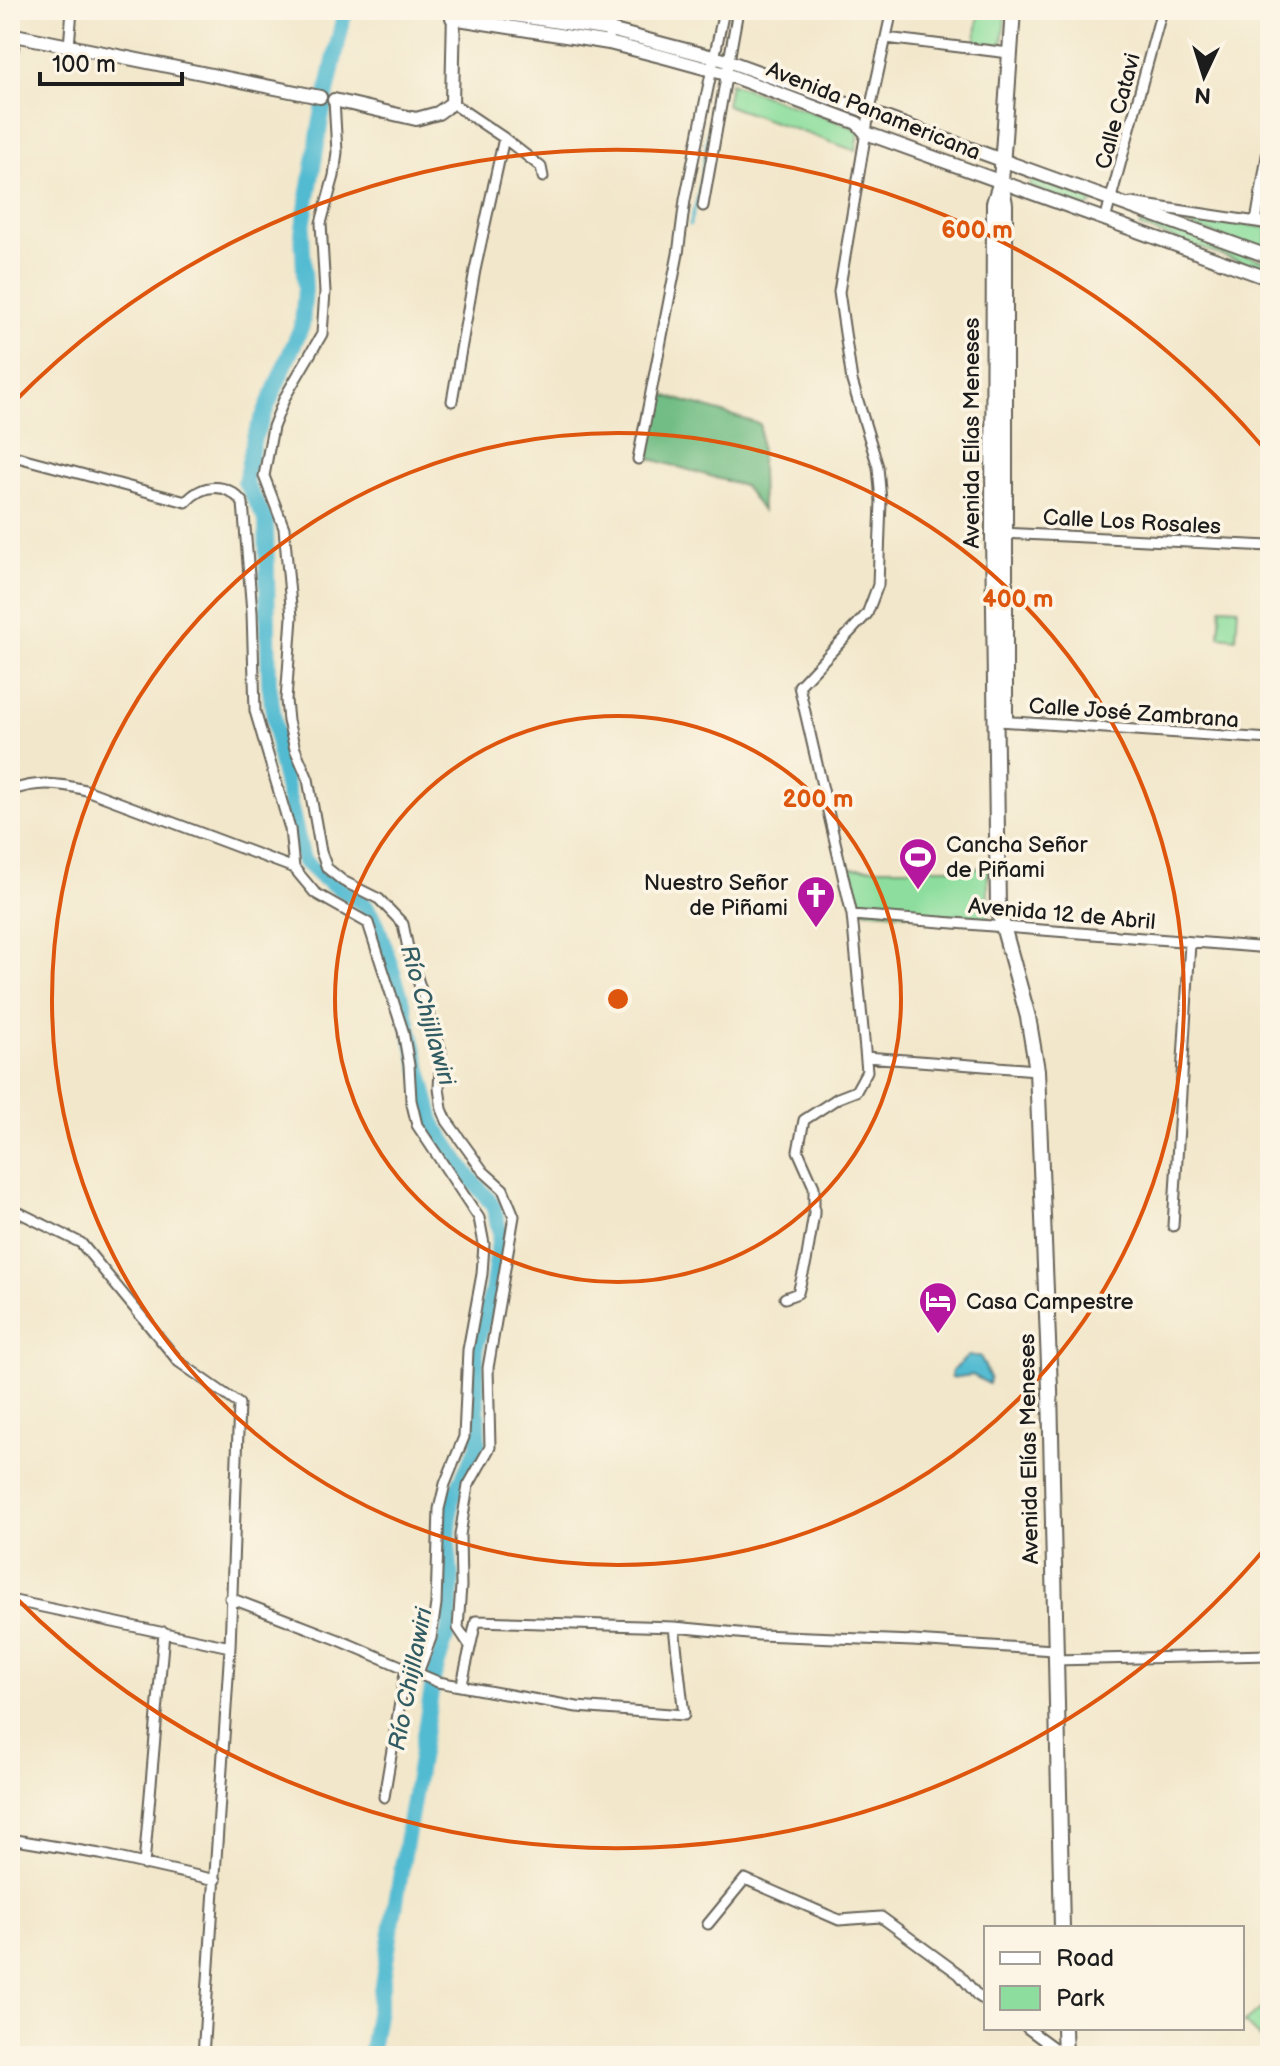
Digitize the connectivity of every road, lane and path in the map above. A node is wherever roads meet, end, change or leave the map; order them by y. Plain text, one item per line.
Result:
1 (72, 10) edge
2 (481, 10) edge
3 (611, 10) edge
4 (724, 10) edge
5 (738, 10) edge
6 (892, 10) edge
7 (1013, 10) edge
8 (1162, 10) edge
9 (453, 14) edge
10 (13, 35) edge
11 (609, 36) junction
12 (886, 38) junction
13 (69, 46) junction
14 (1009, 53) junction
15 (10, 65) edge
16 (720, 66) junction
17 (320, 97) dead end
18 (334, 100) joint
19 (452, 103) junction
20 (869, 114) junction
21 (866, 133) junction
22 (504, 138) junction
23 (1270, 138) edge
24 (1002, 161) junction
25 (543, 177) dead end
26 (1001, 181) junction
27 (1111, 201) junction
28 (703, 206) dead end
29 (1105, 220) junction
30 (1256, 222) junction
31 (1270, 224) edge
32 (1270, 257) edge
33 (1270, 279) edge
34 (452, 401) dead end
35 (10, 455) edge
36 (638, 459) dead end
37 (999, 533) junction
38 (1270, 546) edge
39 (1000, 722) junction
40 (1270, 739) edge
41 (10, 791) edge
42 (294, 868) junction
43 (852, 915) junction
44 (1004, 925) junction
45 (1190, 943) junction
46 (1270, 948) edge
47 (866, 1057) junction
48 (1037, 1070) junction
49 (10, 1208) edge
50 (1173, 1226) dead end
51 (785, 1298) dead end
52 (230, 1598) junction
53 (10, 1600) edge
54 (674, 1627) junction
55 (164, 1632) junction
56 (470, 1646) junction
57 (230, 1647) junction
58 (1054, 1655) junction
59 (1270, 1655) edge
60 (406, 1667) junction
61 (422, 1674) junction
62 (462, 1684) junction
63 (384, 1797) dead end
64 (10, 1839) edge
65 (144, 1865) junction
66 (216, 1880) junction
67 (708, 1924) dead end
68 (1062, 1926) edge
69 (984, 2000) edge
70 (1030, 2030) edge
71 (1064, 2030) edge
72 (203, 2056) edge
73 (1065, 2056) edge

1 - 13 street
2 - 11 main road, Avenida Panamericana
3 - 11 street
4 - 16 street
5 - 16 street
6 - 12 street
7 - 14 main road, Avenida Elías Meneses
8 - 27 street, Calle Catavi
9 - 11 main road, Avenida Panamericana
9 - 19 main road
10 - 13 main road
10 - 15 street
11 - 16 main road, Avenida Panamericana
12 - 14 street
12 - 20 street
13 - 17 main road
14 - 24 main road, Avenida Elías Meneses
16 - 20 main road, Avenida Panamericana
16 - 21 main road, Avenida Panamericana
16 - 28 street
16 - 36 street
18 - 19 main road
18 - 56 street
19 - 22 street
20 - 21 street
20 - 24 main road, Avenida Panamericana
21 - 26 main road, Avenida Panamericana
21 - 43 street
22 - 25 street
22 - 34 street
23 - 30 street
24 - 26 main road, Avenida Elías Meneses
24 - 27 main road, Avenida Panamericana
26 - 29 main road, Avenida Panamericana
26 - 37 main road, Avenida Elías Meneses
27 - 29 street, Calle Catavi
27 - 30 street
27 - 32 main road, Avenida Panamericana
29 - 33 main road, Avenida Panamericana
30 - 31 street
35 - 42 street
37 - 38 street, Calle Los Rosales
37 - 39 main road, Avenida Elías Meneses
39 - 40 street, Calle José Zambrana
39 - 44 main road, Avenida Elías Meneses
41 - 42 street
42 - 61 street
43 - 44 street, Avenida 12 de Abril
43 - 47 street
44 - 45 street, Avenida 12 de Abril
44 - 48 main road, Avenida Elías Meneses
45 - 46 street, Avenida 12 de Abril
45 - 50 street
47 - 48 street
47 - 51 street
48 - 58 main road, Avenida Elías Meneses
49 - 52 street
52 - 57 street
52 - 60 street
53 - 55 street
54 - 56 street
54 - 58 street
54 - 62 street
55 - 57 street
55 - 65 street
56 - 62 street
57 - 66 street
58 - 59 street
58 - 68 main road, Avenida Elías Meneses
60 - 61 street
60 - 63 street
61 - 62 street
64 - 65 street
65 - 66 street
66 - 72 street
67 - 69 street
70 - 73 street
71 - 73 main road

